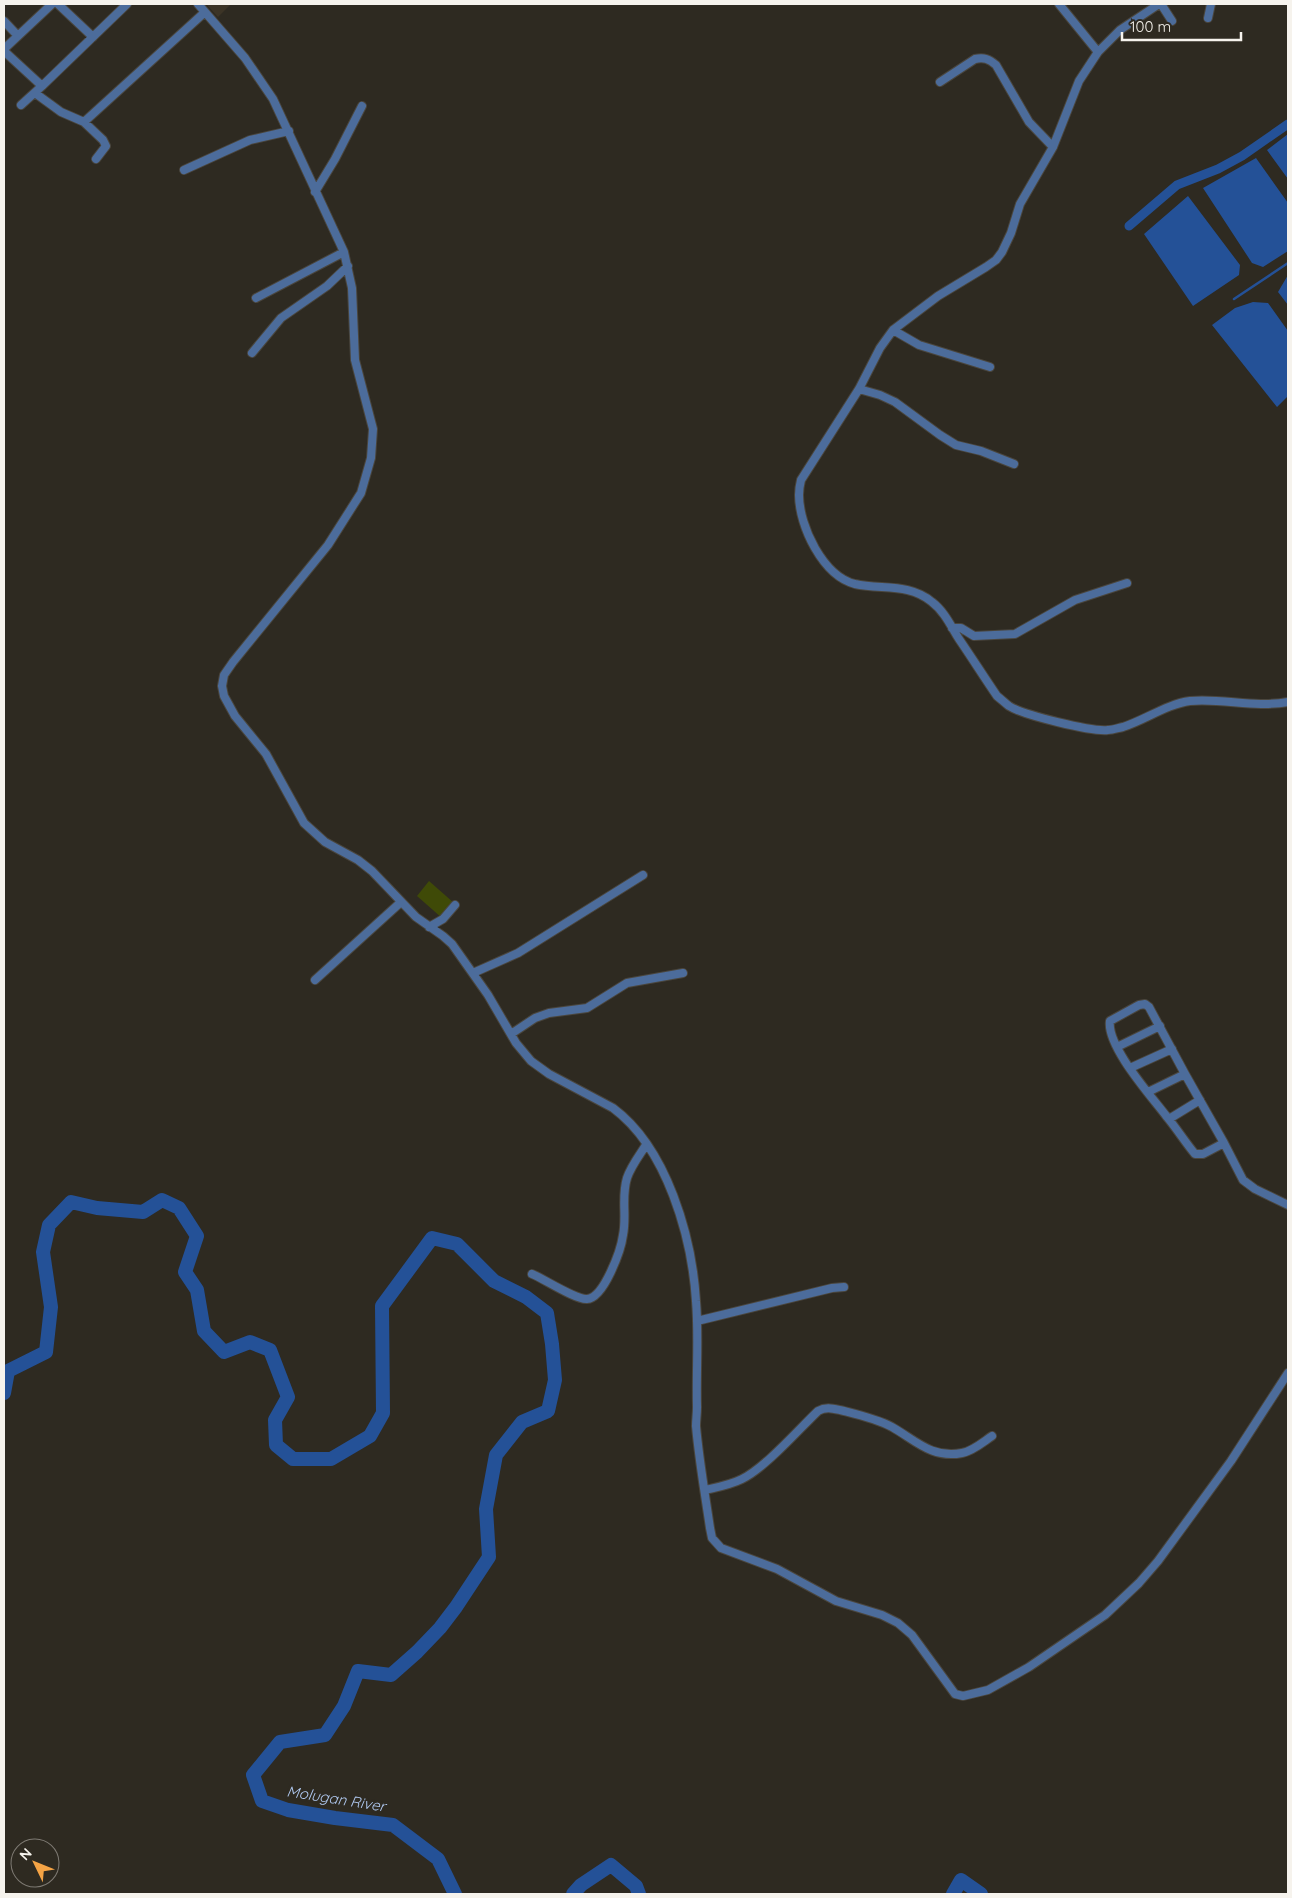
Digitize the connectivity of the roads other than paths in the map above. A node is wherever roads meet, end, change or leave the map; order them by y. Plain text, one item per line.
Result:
1 (52, 4) edge
2 (58, 4) edge
3 (127, 4) edge
4 (198, 4) edge
5 (1059, 4) edge
6 (1160, 4) edge
7 (1211, 4) edge
8 (205, 12) junction
9 (1208, 18) dead end
10 (4, 21) edge
11 (1172, 21) dead end
12 (18, 36) junction
13 (93, 37) junction
14 (4, 50) edge
15 (1098, 52) junction
16 (940, 82) dead end
17 (42, 86) junction
18 (35, 93) junction
19 (21, 105) dead end
20 (362, 106) dead end
21 (84, 122) junction
22 (289, 131) junction
23 (1053, 147) junction
24 (96, 159) dead end
25 (184, 170) dead end
26 (315, 192) junction
27 (344, 252) junction
28 (348, 266) junction
29 (256, 298) dead end
30 (893, 330) junction
31 (252, 353) dead end
32 (990, 367) dead end
33 (859, 389) junction
34 (1014, 464) dead end
35 (1127, 583) dead end
36 (952, 628) junction
37 (1288, 702) edge
38 (643, 875) dead end
39 (402, 902) junction
40 (455, 905) dead end
41 (428, 927) junction
42 (473, 973) junction
43 (683, 973) dead end
44 (315, 980) dead end
45 (1160, 1026) junction
46 (511, 1034) junction
47 (1117, 1046) junction
48 (1172, 1049) junction
49 (1130, 1068) junction
50 (1185, 1074) junction
51 (1148, 1092) junction
52 (1200, 1100) junction
53 (1169, 1119) junction
54 (1224, 1143) junction
55 (646, 1145) junction
56 (1288, 1205) edge
57 (532, 1274) dead end
58 (844, 1287) dead end
59 (697, 1322) junction
60 (1288, 1373) edge
61 (992, 1436) dead end
62 (705, 1490) junction

1 - 12 street
2 - 13 street
3 - 13 street
4 - 8 street
5 - 15 street
6 - 11 street
6 - 15 street
7 - 9 street
8 - 21 street
8 - 22 street
10 - 12 street
12 - 14 street
13 - 17 street
14 - 17 street
15 - 23 street
16 - 23 street
17 - 18 street
18 - 19 street
18 - 21 street
20 - 26 street
21 - 24 street
22 - 25 street
22 - 26 street
23 - 30 street
26 - 27 street
27 - 28 street
27 - 29 street
28 - 31 street
28 - 39 street
30 - 32 street
30 - 33 street
33 - 34 street
33 - 36 street
35 - 36 street
36 - 37 street
38 - 42 street
39 - 41 street
39 - 44 street
40 - 41 street
41 - 42 street
42 - 46 street
43 - 46 street
45 - 47 street
45 - 47 street
45 - 48 street
46 - 55 street
47 - 49 street
48 - 49 street
48 - 50 street
49 - 51 street
50 - 51 street
50 - 52 street
51 - 53 street
52 - 53 street
52 - 54 street
53 - 54 street
54 - 56 street
55 - 57 street
55 - 59 street
58 - 59 street
59 - 62 street
60 - 62 street
61 - 62 street

